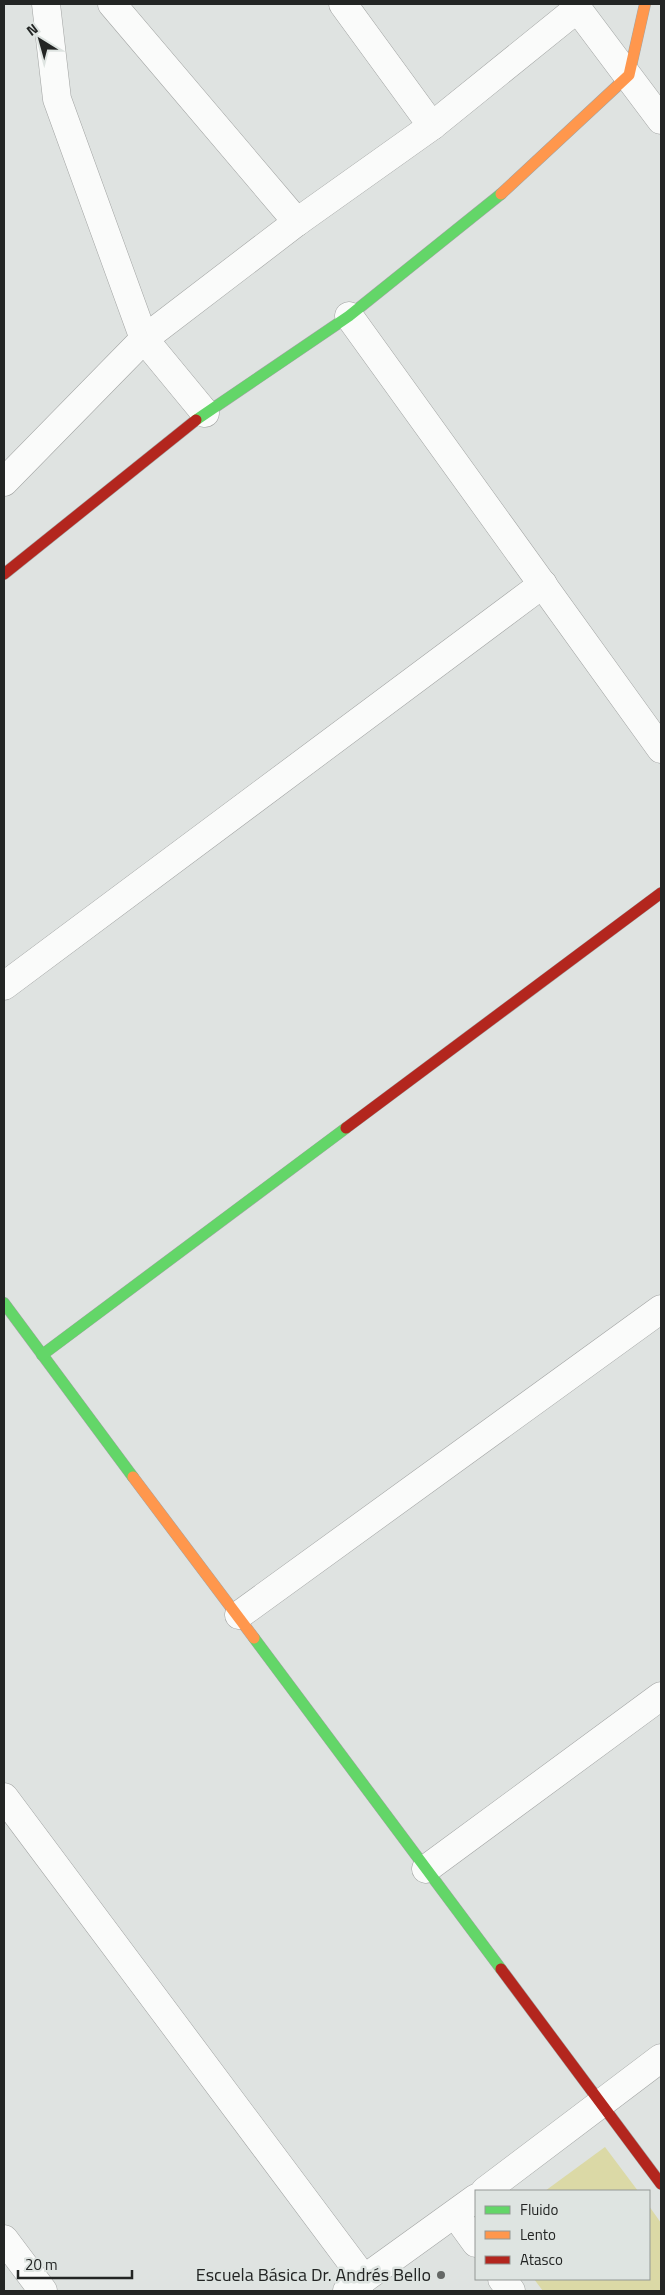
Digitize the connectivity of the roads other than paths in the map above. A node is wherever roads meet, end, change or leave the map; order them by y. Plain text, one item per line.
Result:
1 (46, 4) edge
2 (112, 4) edge
3 (343, 4) edge
4 (644, 4) edge
5 (576, 6) edge
6 (629, 75) junction
7 (661, 120) edge
8 (432, 126) junction
9 (297, 222) junction
10 (349, 316) junction
11 (144, 339) junction
12 (205, 413) junction
13 (4, 482) edge
14 (4, 574) edge
15 (544, 584) junction
16 (661, 749) edge
17 (661, 893) edge
18 (4, 986) edge
19 (4, 1303) edge
20 (661, 1309) edge
21 (42, 1355) junction
22 (239, 1615) junction
23 (661, 1696) edge
24 (4, 1796) edge
25 (426, 1869) junction
26 (661, 2058) edge
27 (600, 2104) junction
28 (661, 2184) edge
29 (486, 2190) edge
30 (466, 2206) edge
31 (4, 2239) edge
32 (475, 2239) edge
33 (503, 2280) edge
34 (356, 2285) edge
35 (43, 2291) edge
36 (510, 2291) edge

1 - 11 street
2 - 9 street
3 - 8 street
4 - 6 street
5 - 6 street
5 - 8 street
6 - 7 street
6 - 10 street
8 - 9 street
9 - 11 street
10 - 12 street
10 - 15 street
11 - 12 street
11 - 13 street
12 - 14 street
15 - 16 street
15 - 18 street
17 - 21 street
19 - 21 street
20 - 22 street
21 - 22 street
22 - 25 street
23 - 25 street
24 - 34 street
25 - 27 street
26 - 27 street
27 - 28 street
27 - 29 street
30 - 32 street
30 - 34 street
31 - 35 street
33 - 36 street

